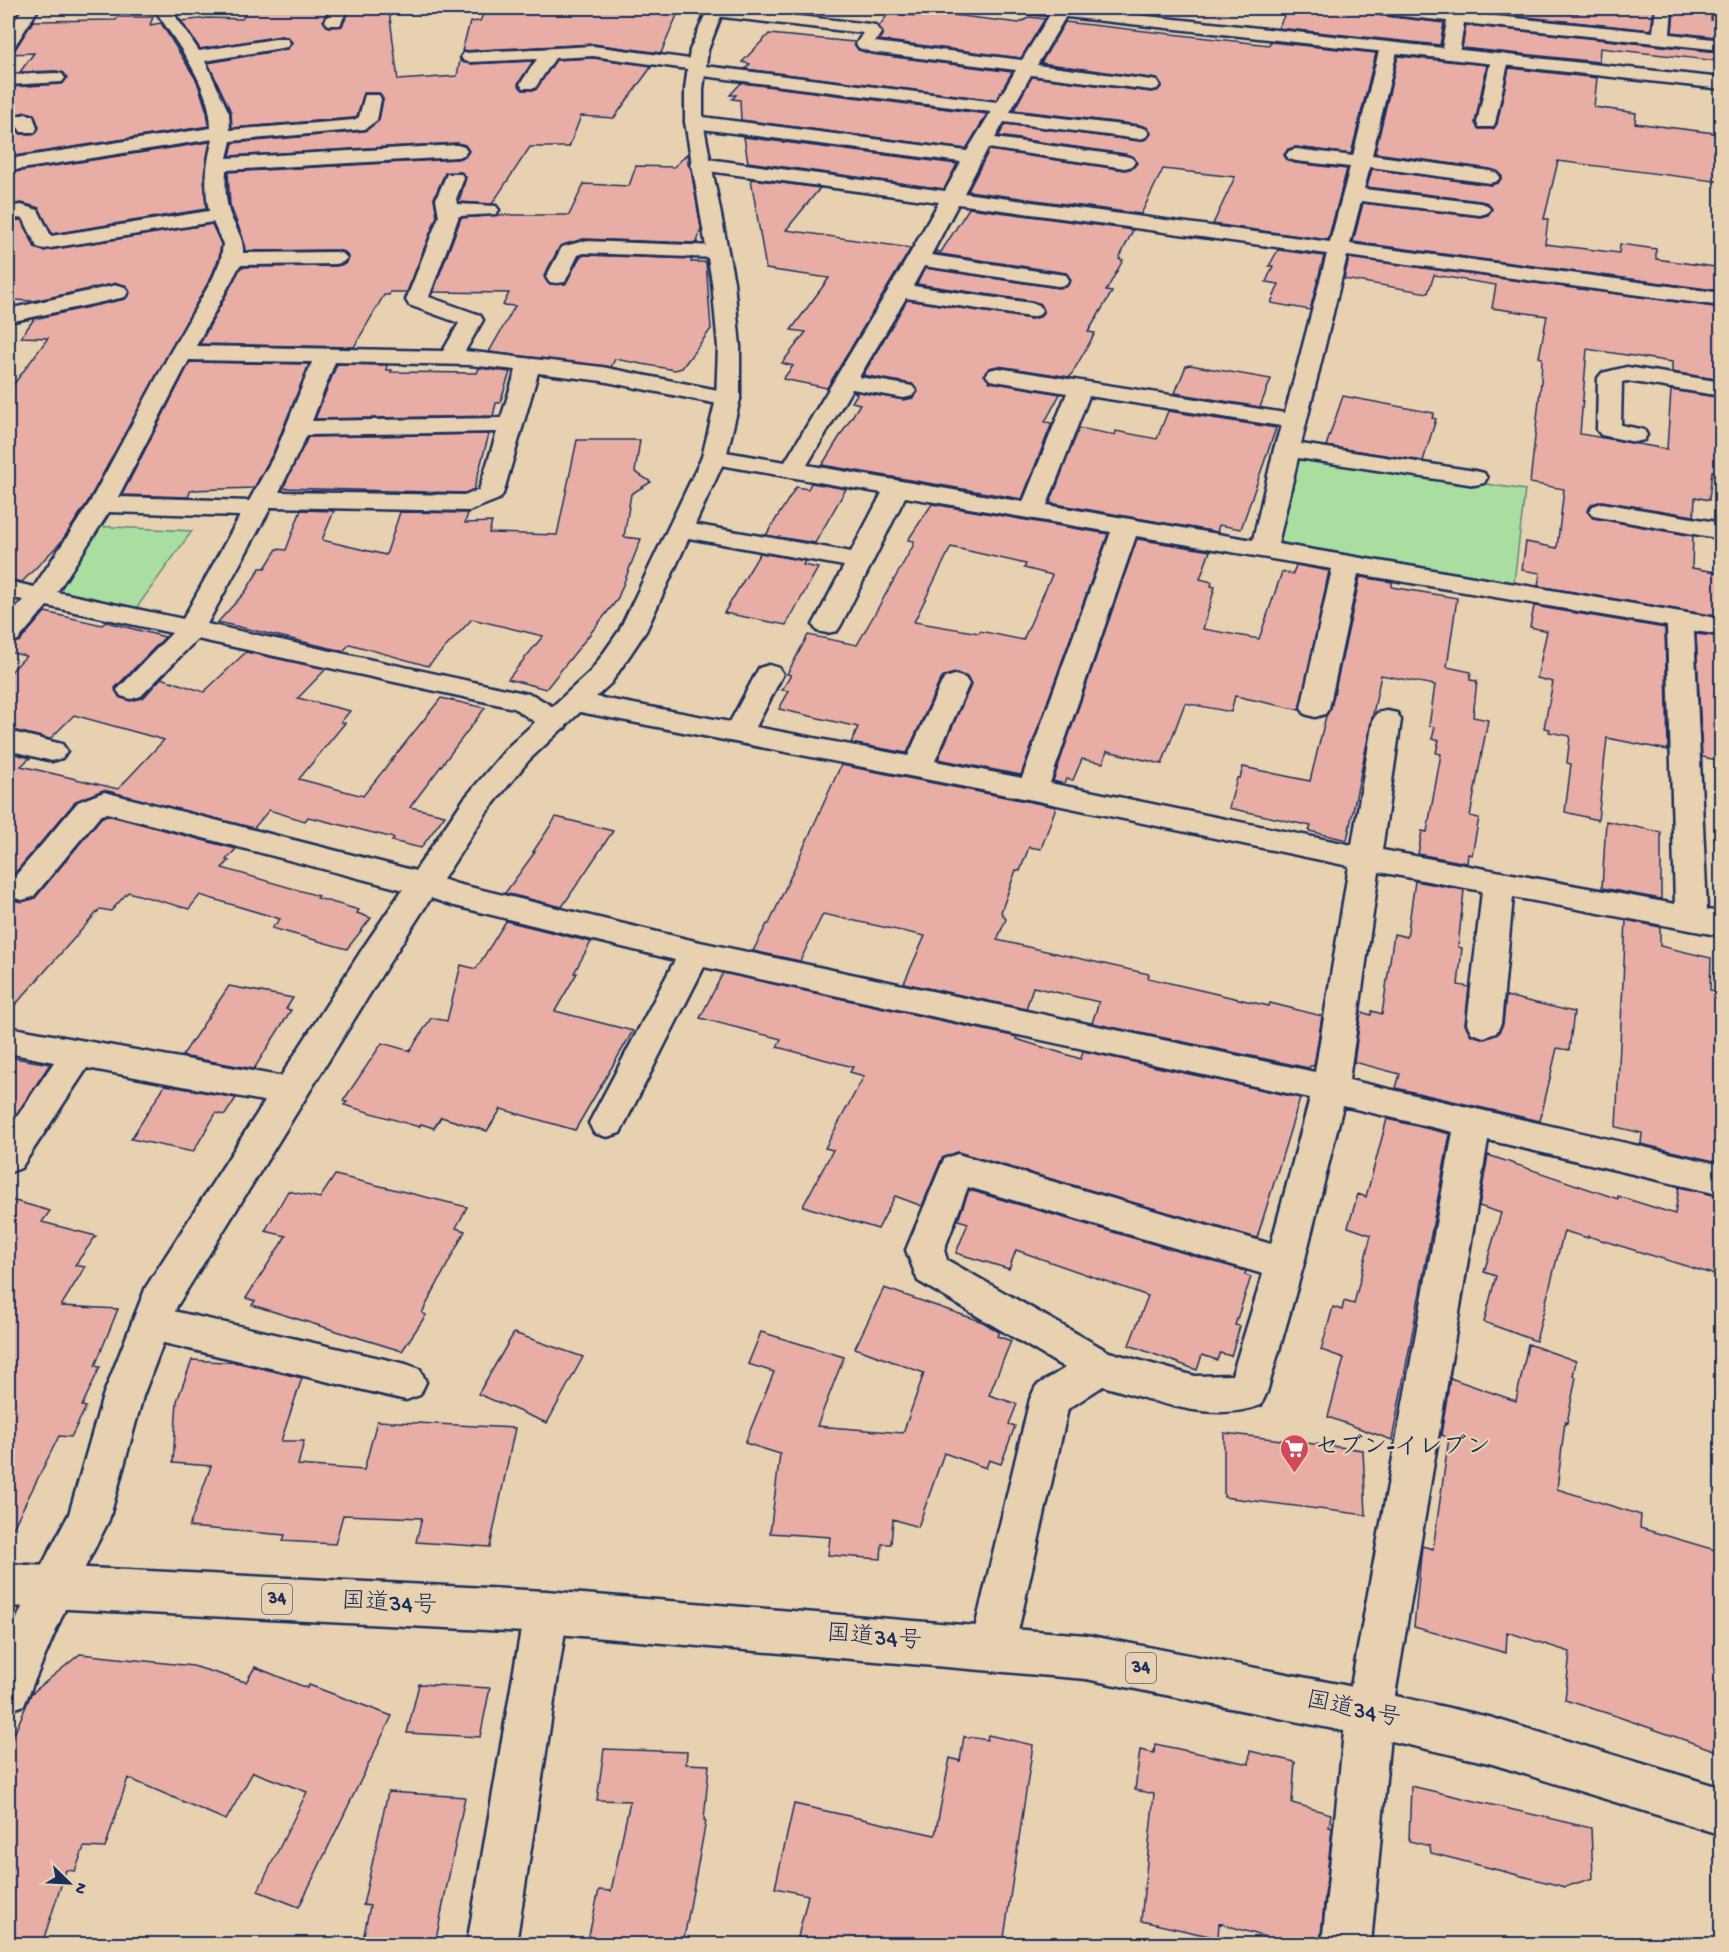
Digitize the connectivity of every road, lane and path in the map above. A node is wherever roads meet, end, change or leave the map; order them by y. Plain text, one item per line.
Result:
1 (31, 8) edge
2 (162, 8) edge
3 (1030, 8) edge
4 (1374, 8) edge
5 (1563, 8) edge
6 (1664, 8) edge
7 (715, 9) edge
8 (1060, 11) junction
9 (1457, 12) edge
10 (1560, 27) junction
11 (243, 29) dead end
12 (9, 36) edge
13 (1661, 37) junction
14 (281, 42) dead end
15 (1722, 45) edge
16 (251, 47) junction
17 (1389, 47) junction
18 (550, 52) junction
19 (1450, 54) junction
20 (194, 57) junction
21 (470, 57) dead end
22 (1500, 59) junction
23 (1026, 67) junction
24 (696, 68) junction
25 (56, 78) dead end
26 (8, 80) edge
27 (529, 84) dead end
28 (1722, 84) edge
29 (1150, 85) dead end
30 (372, 99) dead end
31 (1001, 112) junction
32 (694, 122) junction
33 (1486, 123) dead end
34 (1139, 133) dead end
35 (221, 134) junction
36 (978, 150) junction
37 (457, 151) dead end
38 (1296, 154) dead end
39 (1125, 162) dead end
40 (1362, 162) junction
41 (700, 164) junction
42 (8, 165) edge
43 (216, 165) junction
44 (1490, 177) dead end
45 (454, 178) dead end
46 (1354, 190) junction
47 (952, 197) junction
48 (1480, 206) dead end
49 (448, 210) junction
50 (489, 210) dead end
51 (8, 213) edge
52 (220, 215) junction
53 (1339, 249) junction
54 (717, 252) junction
55 (336, 258) dead end
56 (232, 259) junction
57 (918, 259) junction
58 (557, 277) dead end
59 (1058, 280) dead end
60 (897, 290) junction
61 (117, 292) dead end
62 (1722, 300) edge
63 (1031, 310) dead end
64 (10, 316) edge
65 (181, 353) junction
66 (326, 356) junction
67 (449, 359) junction
68 (529, 366) junction
69 (998, 375) dead end
70 (844, 381) junction
71 (1081, 388) junction
72 (1722, 389) edge
73 (904, 391) dead end
74 (728, 399) junction
75 (1293, 421) junction
76 (511, 425) junction
77 (297, 428) junction
78 (1635, 435) dead end
79 (1286, 448) junction
80 (714, 457) junction
81 (792, 470) junction
82 (1475, 478) dead end
83 (896, 489) junction
84 (102, 504) junction
85 (259, 504) junction
86 (1032, 511) junction
87 (1602, 511) dead end
88 (1126, 527) junction
89 (681, 530) junction
90 (1722, 531) edge
91 (1264, 549) junction
92 (859, 561) junction
93 (1347, 562) junction
94 (8, 589) edge
95 (40, 597) junction
96 (1680, 621) junction
97 (827, 625) dead end
98 (1722, 627) edge
99 (191, 629) junction
100 (8, 634) edge
101 (769, 674) dead end
102 (955, 684) dead end
103 (131, 690) dead end
104 (1315, 708) dead end
105 (565, 711) junction
106 (1387, 720) dead end
107 (738, 734) junction
108 (8, 741) edge
109 (52, 751) dead end
110 (918, 768) junction
111 (1033, 790) junction
112 (1365, 858) junction
113 (1499, 883) junction
114 (424, 884) junction
115 (22, 889) dead end
116 (1706, 921) edge
117 (696, 953) junction
118 (1484, 1024) dead end
119 (8, 1040) edge
120 (78, 1054) junction
121 (1330, 1089) junction
122 (290, 1092) junction
123 (1473, 1122) junction
124 (607, 1123) dead end
125 (8, 1158) edge
126 (1722, 1180) edge
127 (1284, 1264) junction
128 (152, 1323) junction
129 (1099, 1367) junction
130 (406, 1382) dead end
131 (8, 1586) edge
132 (52, 1588) junction
133 (546, 1612) junction
134 (992, 1649) junction
135 (8, 1689) edge
136 (1369, 1713) junction
137 (1722, 1812) edge
138 (491, 1944) edge
139 (1347, 1944) edge

1 - 12 main road
2 - 20 main road
3 - 8 main road
4 - 9 main road
5 - 10 main road
6 - 13 main road
7 - 23 main road
7 - 24 main road
8 - 17 main road
8 - 23 main road
9 - 10 main road
9 - 19 main road
10 - 13 main road
11 - 16 main road
13 - 15 main road
14 - 16 main road
16 - 20 main road
17 - 19 main road
17 - 40 main road
18 - 21 main road
18 - 24 main road
18 - 27 main road
19 - 22 main road
20 - 35 main road
22 - 28 main road
22 - 33 main road
23 - 29 main road
23 - 31 main road
24 - 31 main road
24 - 32 main road
25 - 26 main road
30 - 35 main road
31 - 34 main road
31 - 36 main road
32 - 36 main road
32 - 41 main road
35 - 42 main road
35 - 43 main road
36 - 39 main road
36 - 47 main road
37 - 43 main road
38 - 40 main road
40 - 44 main road
40 - 46 main road
41 - 47 main road
41 - 54 main road
43 - 52 main road
45 - 49 main road
46 - 48 main road
46 - 53 main road
47 - 53 main road
47 - 57 main road
49 - 50 main road
49 - 67 main road
51 - 52 main road
52 - 56 main road
53 - 62 main road
53 - 75 main road
54 - 58 main road
54 - 74 main road
55 - 56 main road
56 - 65 main road
57 - 59 main road
57 - 60 main road
60 - 63 main road
60 - 70 main road
61 - 64 main road
65 - 66 main road
65 - 84 main road
66 - 67 main road
66 - 77 main road
67 - 68 main road
68 - 74 main road
68 - 76 main road
69 - 71 main road
70 - 73 main road
70 - 81 main road
71 - 75 main road
71 - 86 main road
72 - 78 main road
74 - 80 main road
75 - 79 main road
76 - 77 main road
76 - 85 main road
77 - 85 main road
79 - 82 main road
79 - 91 main road
80 - 81 main road
80 - 89 main road
81 - 83 main road
83 - 86 main road
83 - 92 main road
84 - 85 main road
84 - 95 main road
85 - 99 main road
86 - 88 main road
87 - 90 main road
88 - 91 main road
88 - 111 main road
89 - 92 main road
89 - 105 main road
91 - 93 main road
92 - 97 main road
93 - 96 main road
93 - 104 main road
94 - 95 main road
95 - 99 main road
95 - 100 main road
96 - 98 main road
96 - 116 main road
99 - 103 main road
99 - 105 main road
101 - 107 main road
102 - 110 main road
105 - 107 main road
105 - 114 main road
106 - 112 main road
107 - 110 main road
108 - 109 main road
110 - 111 main road
111 - 112 main road
112 - 113 main road
112 - 121 main road
113 - 116 main road
113 - 118 main road
114 - 115 main road
114 - 117 main road
114 - 122 main road
117 - 121 main road
117 - 124 main road
119 - 120 main road
120 - 122 main road
120 - 125 main road
121 - 123 main road
121 - 127 main road
122 - 128 main road
123 - 126 main road
123 - 136 main road
127 - 129 main road
127 - 129 main road
128 - 130 main road
128 - 132 main road
129 - 134 main road
131 - 132 main road, 国道34号 / 34
132 - 133 main road, 国道34号 / 34
132 - 135 main road
133 - 134 main road, 国道34号 / 34
133 - 138 main road
134 - 136 main road, 国道34号 / 34
136 - 137 main road, 国道34号 / 34
136 - 139 main road

